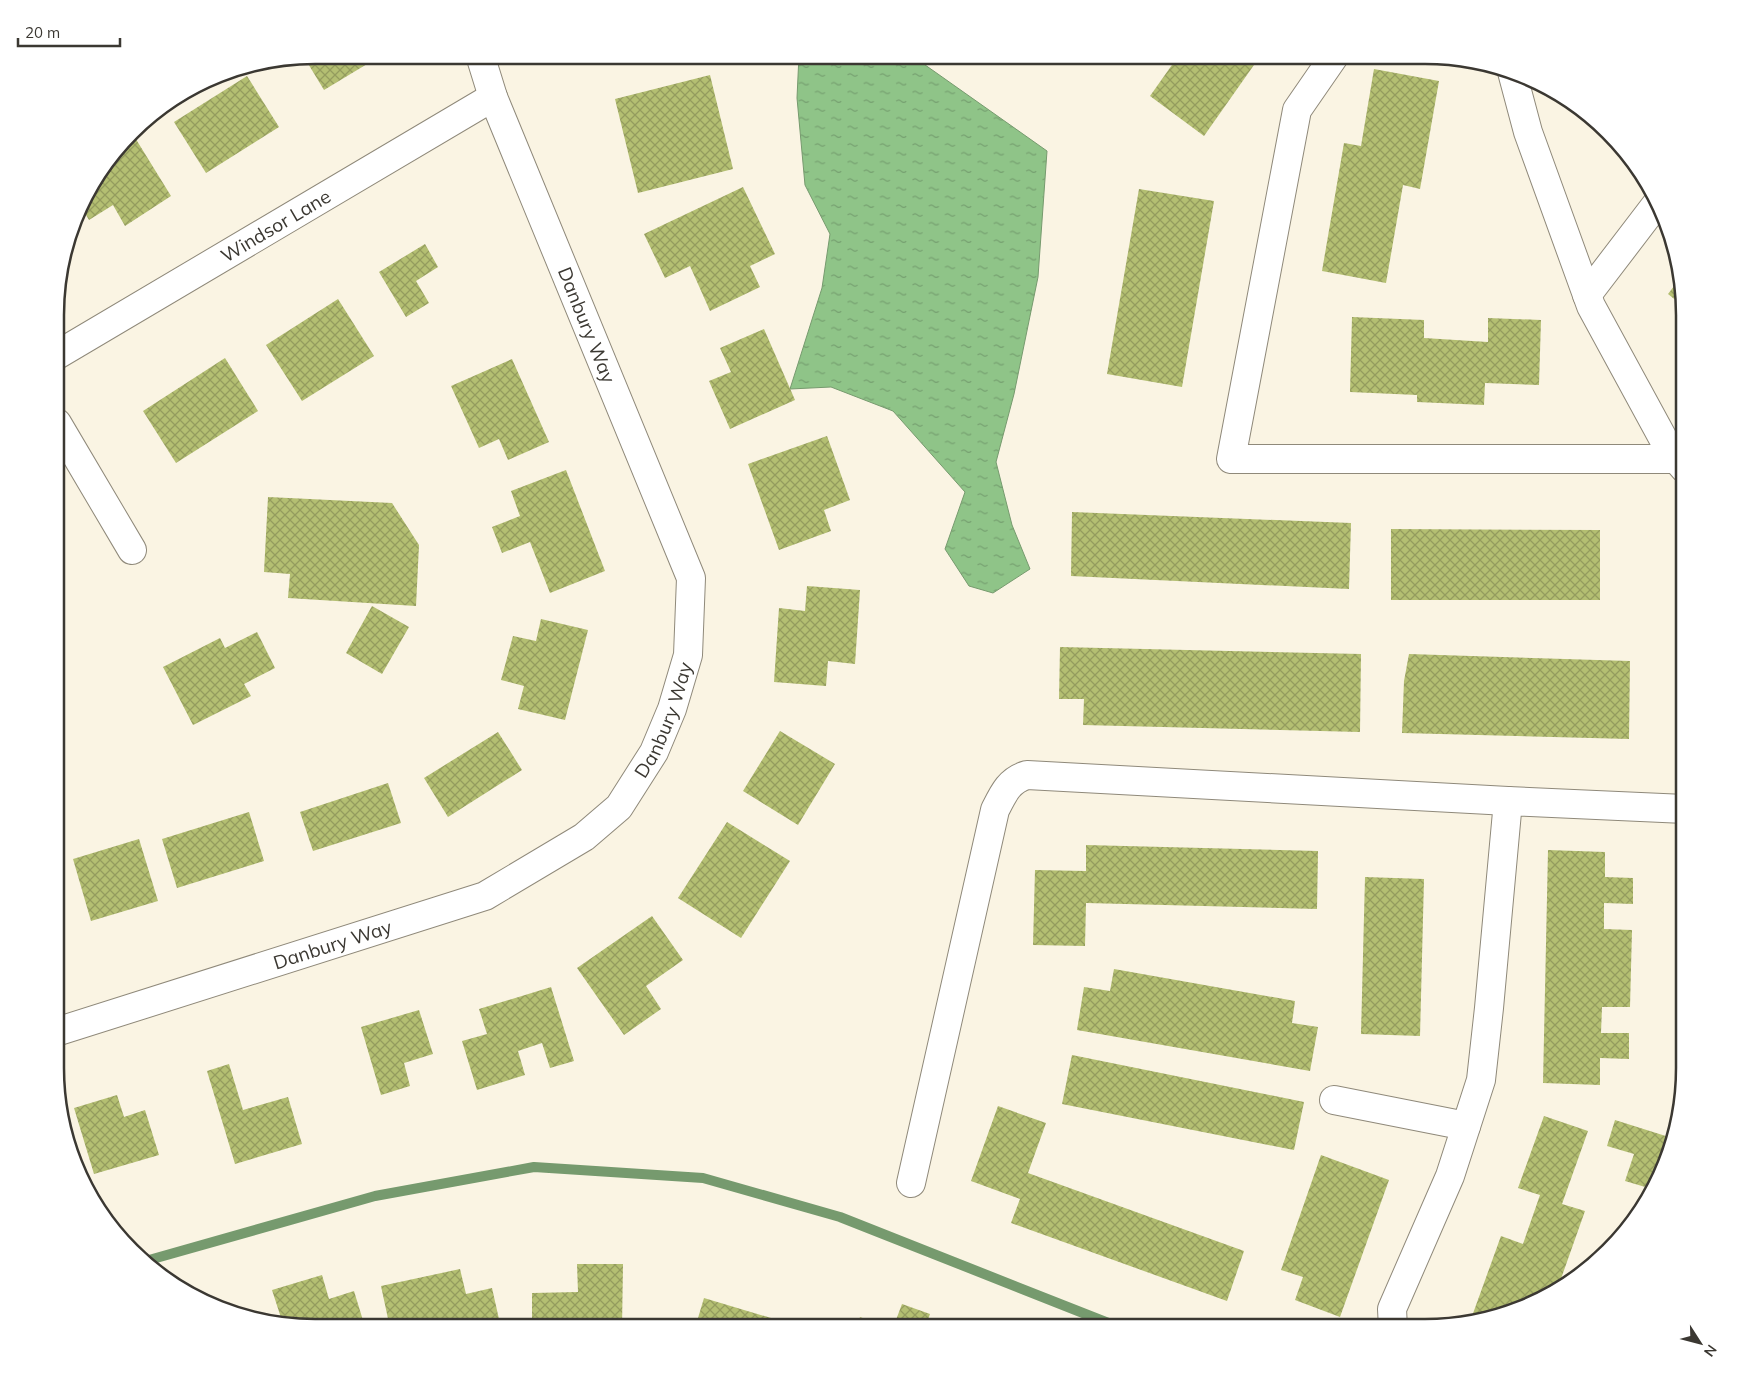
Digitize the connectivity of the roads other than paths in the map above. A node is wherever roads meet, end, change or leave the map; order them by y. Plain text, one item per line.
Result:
1 (483, 64) edge
2 (1329, 64) edge
3 (1514, 80) edge
4 (493, 97) junction
5 (1652, 209) edge
6 (1587, 295) junction
7 (64, 351) edge
8 (64, 435) edge
9 (1676, 460) edge
10 (1676, 464) edge
11 (132, 550) dead end
12 (1508, 800) junction
13 (1676, 809) edge
14 (64, 1029) edge
15 (1334, 1100) dead end
16 (1466, 1126) junction
17 (911, 1183) dead end
18 (1393, 1319) edge

1 - 4 street, Danbury Way
2 - 10 street
3 - 6 street
4 - 7 street, Windsor Lane
4 - 14 street, Danbury Way
5 - 6 street
6 - 9 street
8 - 11 street
12 - 13 street
12 - 16 street
12 - 17 street
15 - 16 street
16 - 18 street

